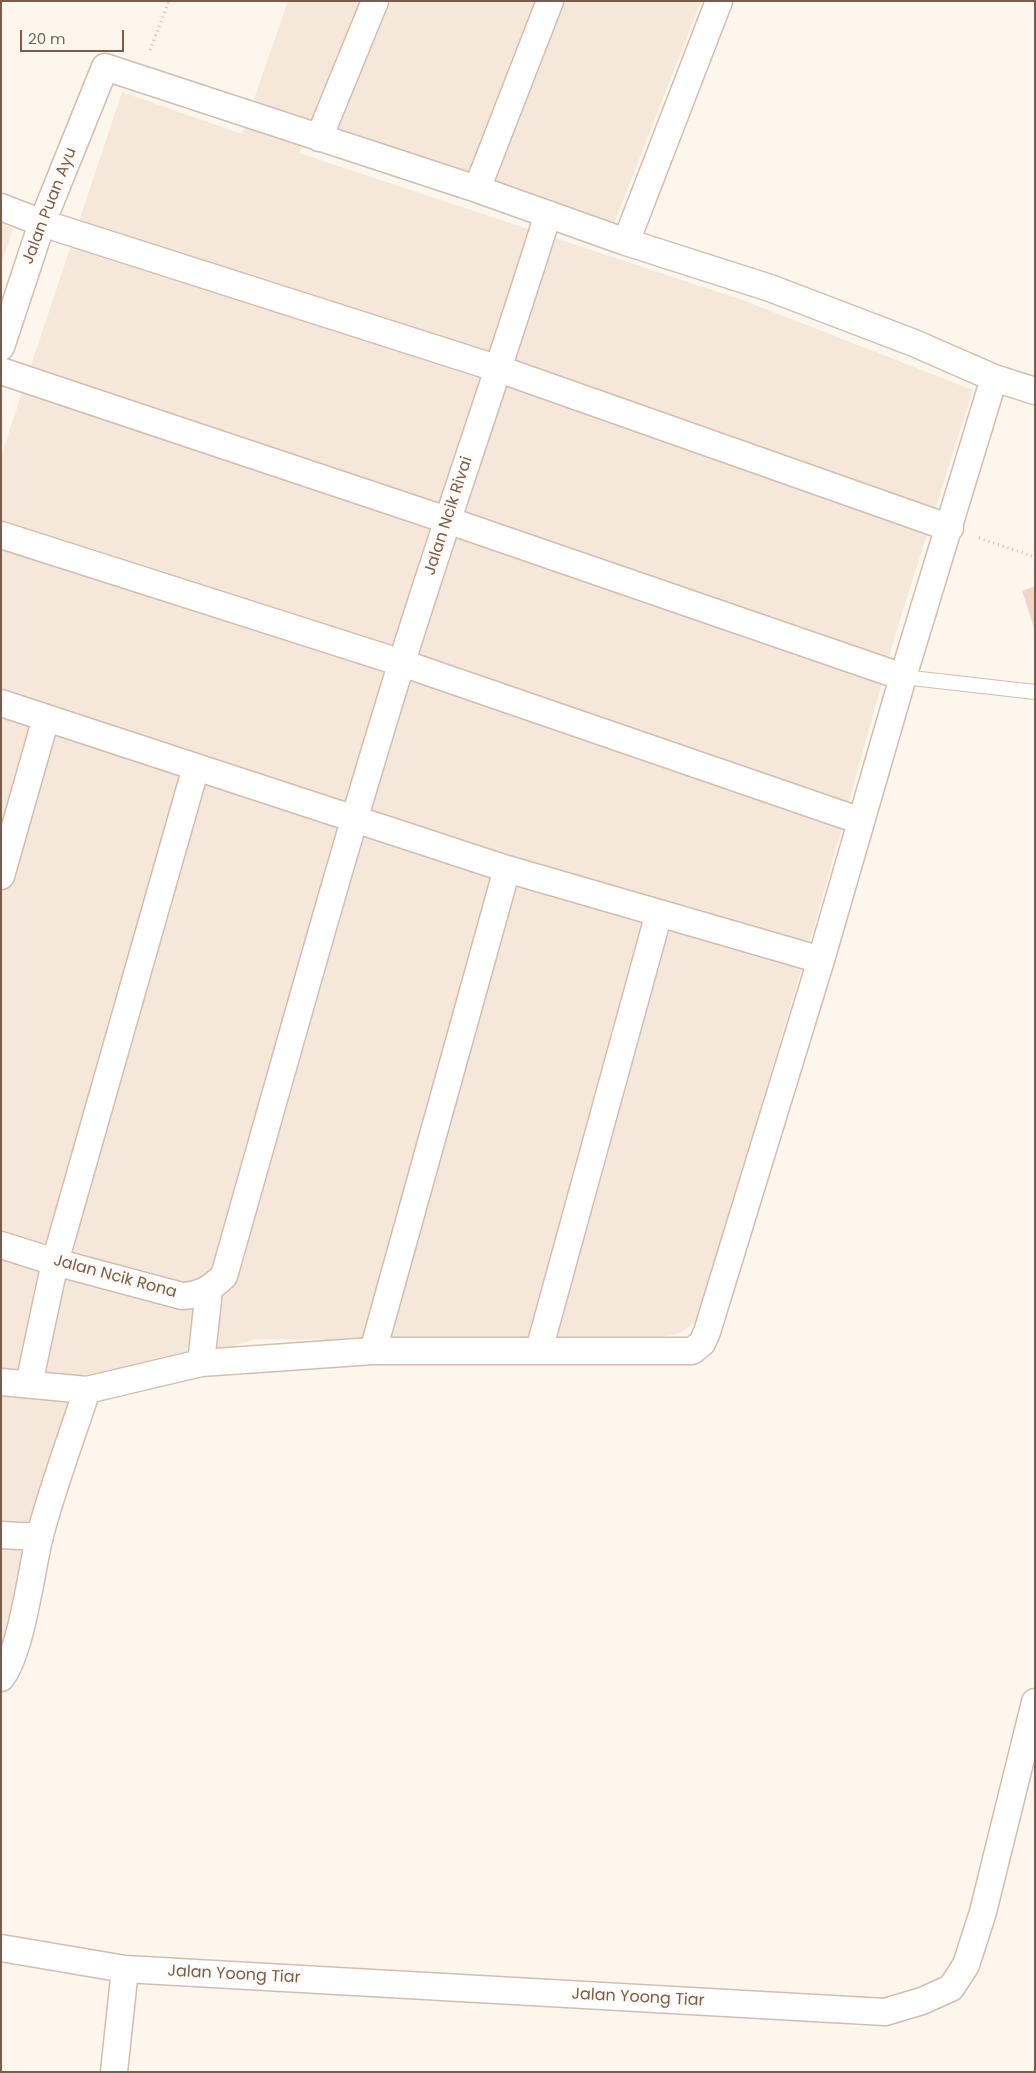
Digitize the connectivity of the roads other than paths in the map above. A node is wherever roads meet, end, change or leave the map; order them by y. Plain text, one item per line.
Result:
1 (375, 1) edge
2 (550, 1) edge
3 (719, 1) edge
4 (320, 138) junction
5 (478, 189) junction
6 (1, 206) edge
7 (548, 214) junction
8 (42, 223) junction
9 (626, 242) junction
10 (1, 347) edge
11 (499, 369) junction
12 (1, 372) edge
13 (994, 378) junction
14 (1035, 391) edge
15 (447, 520) junction
16 (950, 528) junction
17 (1, 535) edge
18 (402, 663) junction
19 (904, 677) junction
20 (1035, 692) edge
21 (1, 703) edge
22 (46, 718) junction
23 (196, 767) junction
24 (354, 819) junction
25 (861, 821) junction
26 (507, 869) junction
27 (1, 876) edge
28 (659, 913) junction
29 (821, 960) junction
30 (1, 1245) edge
31 (54, 1262) junction
32 (216, 1283) junction
33 (539, 1350) junction
34 (373, 1351) junction
35 (201, 1363) junction
36 (1, 1382) edge
37 (29, 1384) junction
38 (86, 1390) junction
39 (1, 1535) edge
40 (40, 1538) junction
41 (1, 1678) edge
42 (1035, 1702) edge
43 (1, 1948) edge
44 (125, 1969) junction
45 (114, 2072) edge

1 - 4 street
2 - 5 street
3 - 9 street
4 - 5 street
4 - 8 street, Jalan Puan Ayu
5 - 7 street
6 - 8 street
7 - 9 street
7 - 11 street, Jalan Ncik Rivai
8 - 10 street, Jalan Puan Ayu
8 - 11 street
9 - 13 street
11 - 15 street, Jalan Ncik Rivai
11 - 16 street
12 - 15 street
13 - 14 street
13 - 16 street
15 - 18 street, Jalan Ncik Rivai
15 - 19 street
16 - 19 street
17 - 18 street
18 - 24 street, Jalan Ncik Rivai
18 - 25 street
19 - 20 lane
19 - 25 street
21 - 22 street
22 - 23 street
22 - 27 street
23 - 24 street
23 - 31 street
24 - 26 street
24 - 32 street, Jalan Ncik Rivai
25 - 29 street
26 - 28 street
26 - 34 street
28 - 29 street
28 - 33 street
29 - 33 street
30 - 31 street, Jalan Ncik Rona
31 - 32 street, Jalan Ncik Rona
31 - 37 street
32 - 35 street, Jalan Ncik Rivai
33 - 34 street
34 - 35 street
35 - 38 street
36 - 37 street
37 - 38 street
38 - 40 street
39 - 40 street
40 - 41 street
42 - 44 street, Jalan Yoong Tiar
43 - 44 street, Jalan Yoong Tiar
44 - 45 street

